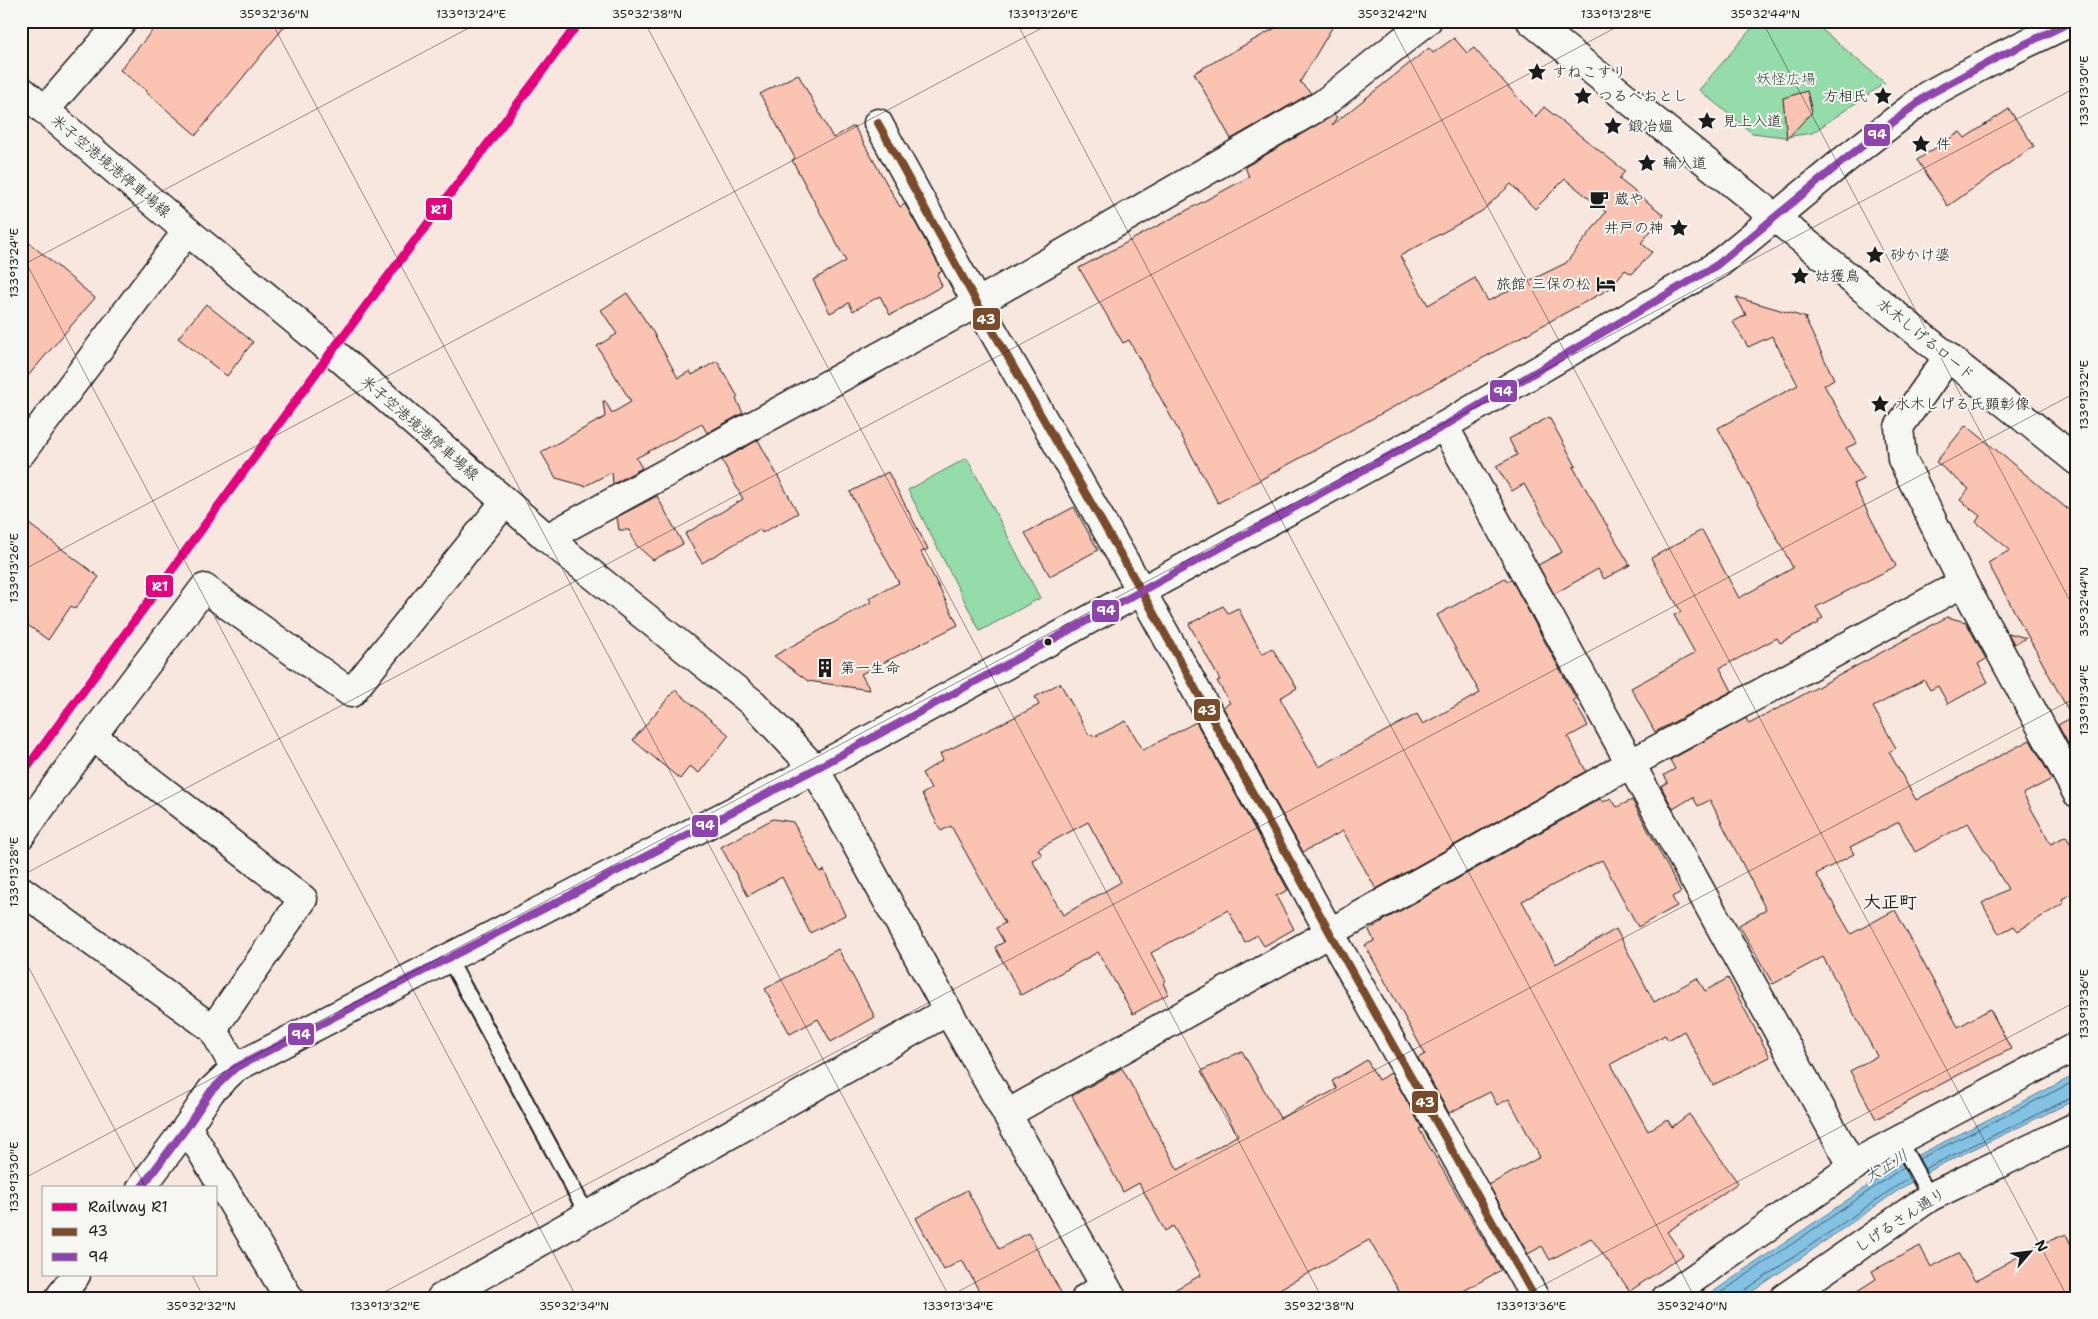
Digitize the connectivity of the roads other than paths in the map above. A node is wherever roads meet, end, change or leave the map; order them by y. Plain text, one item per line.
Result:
1 (122, 21) edge
2 (1427, 21) edge
3 (1531, 21) edge
4 (2073, 21) edge
5 (21, 90) edge
6 (45, 110) junction
7 (878, 123) dead end
8 (1775, 218) junction
9 (187, 231) junction
10 (977, 303) junction
11 (1948, 357) junction
12 (1444, 426) junction
13 (21, 453) edge
14 (2077, 461) edge
15 (505, 502) junction
16 (547, 538) junction
17 (1963, 583) junction
18 (1142, 592) junction
19 (92, 736) junction
20 (1630, 764) junction
21 (815, 769) junction
22 (2077, 793) edge
23 (21, 834) edge
24 (21, 890) edge
25 (1330, 933) junction
26 (448, 957) junction
27 (948, 1011) junction
28 (213, 1029) junction
29 (2077, 1046) edge
30 (235, 1068) junction
31 (1007, 1114) junction
32 (2077, 1126) edge
33 (187, 1127) junction
34 (1899, 1140) junction
35 (1853, 1167) junction
36 (143, 1186) edge
37 (1930, 1197) junction
38 (588, 1216) junction
39 (75, 1276) edge
40 (1101, 1294) edge
41 (59, 1298) edge
42 (289, 1298) edge
43 (441, 1298) edge
44 (1535, 1298) edge
45 (1666, 1298) edge
46 (1784, 1298) edge

1 - 6 street
2 - 10 street
3 - 8 street
4 - 8 street
5 - 6 street, 米子空港境港停車場線
6 - 9 street, 米子空港境港停車場線
7 - 10 street
8 - 11 street, 水木しげるロード
8 - 12 street
9 - 13 street
9 - 15 street, 米子空港境港停車場線
10 - 16 street
10 - 18 street
11 - 14 street, 水木しげるロード
11 - 17 street
12 - 18 street
12 - 20 street
15 - 16 street, 米子空港境港停車場線
15 - 19 street
16 - 21 street, 米子空港境港停車場線
17 - 20 street
17 - 22 street
18 - 21 street
18 - 25 street
19 - 23 street
19 - 28 street
20 - 25 street
20 - 35 street
21 - 26 street
21 - 27 street, 米子空港境港停車場線
24 - 28 street
25 - 31 street
25 - 44 street
26 - 30 street
26 - 38 lane
27 - 31 street, 米子空港境港停車場線
27 - 38 street
28 - 30 street
29 - 34 street
30 - 33 street
31 - 40 street, 米子空港境港停車場線
32 - 37 street, しげるさん通り
33 - 36 street
33 - 42 street
34 - 35 street
34 - 37 lane
35 - 45 street
37 - 46 street, しげるさん通り
38 - 43 street
39 - 41 street

